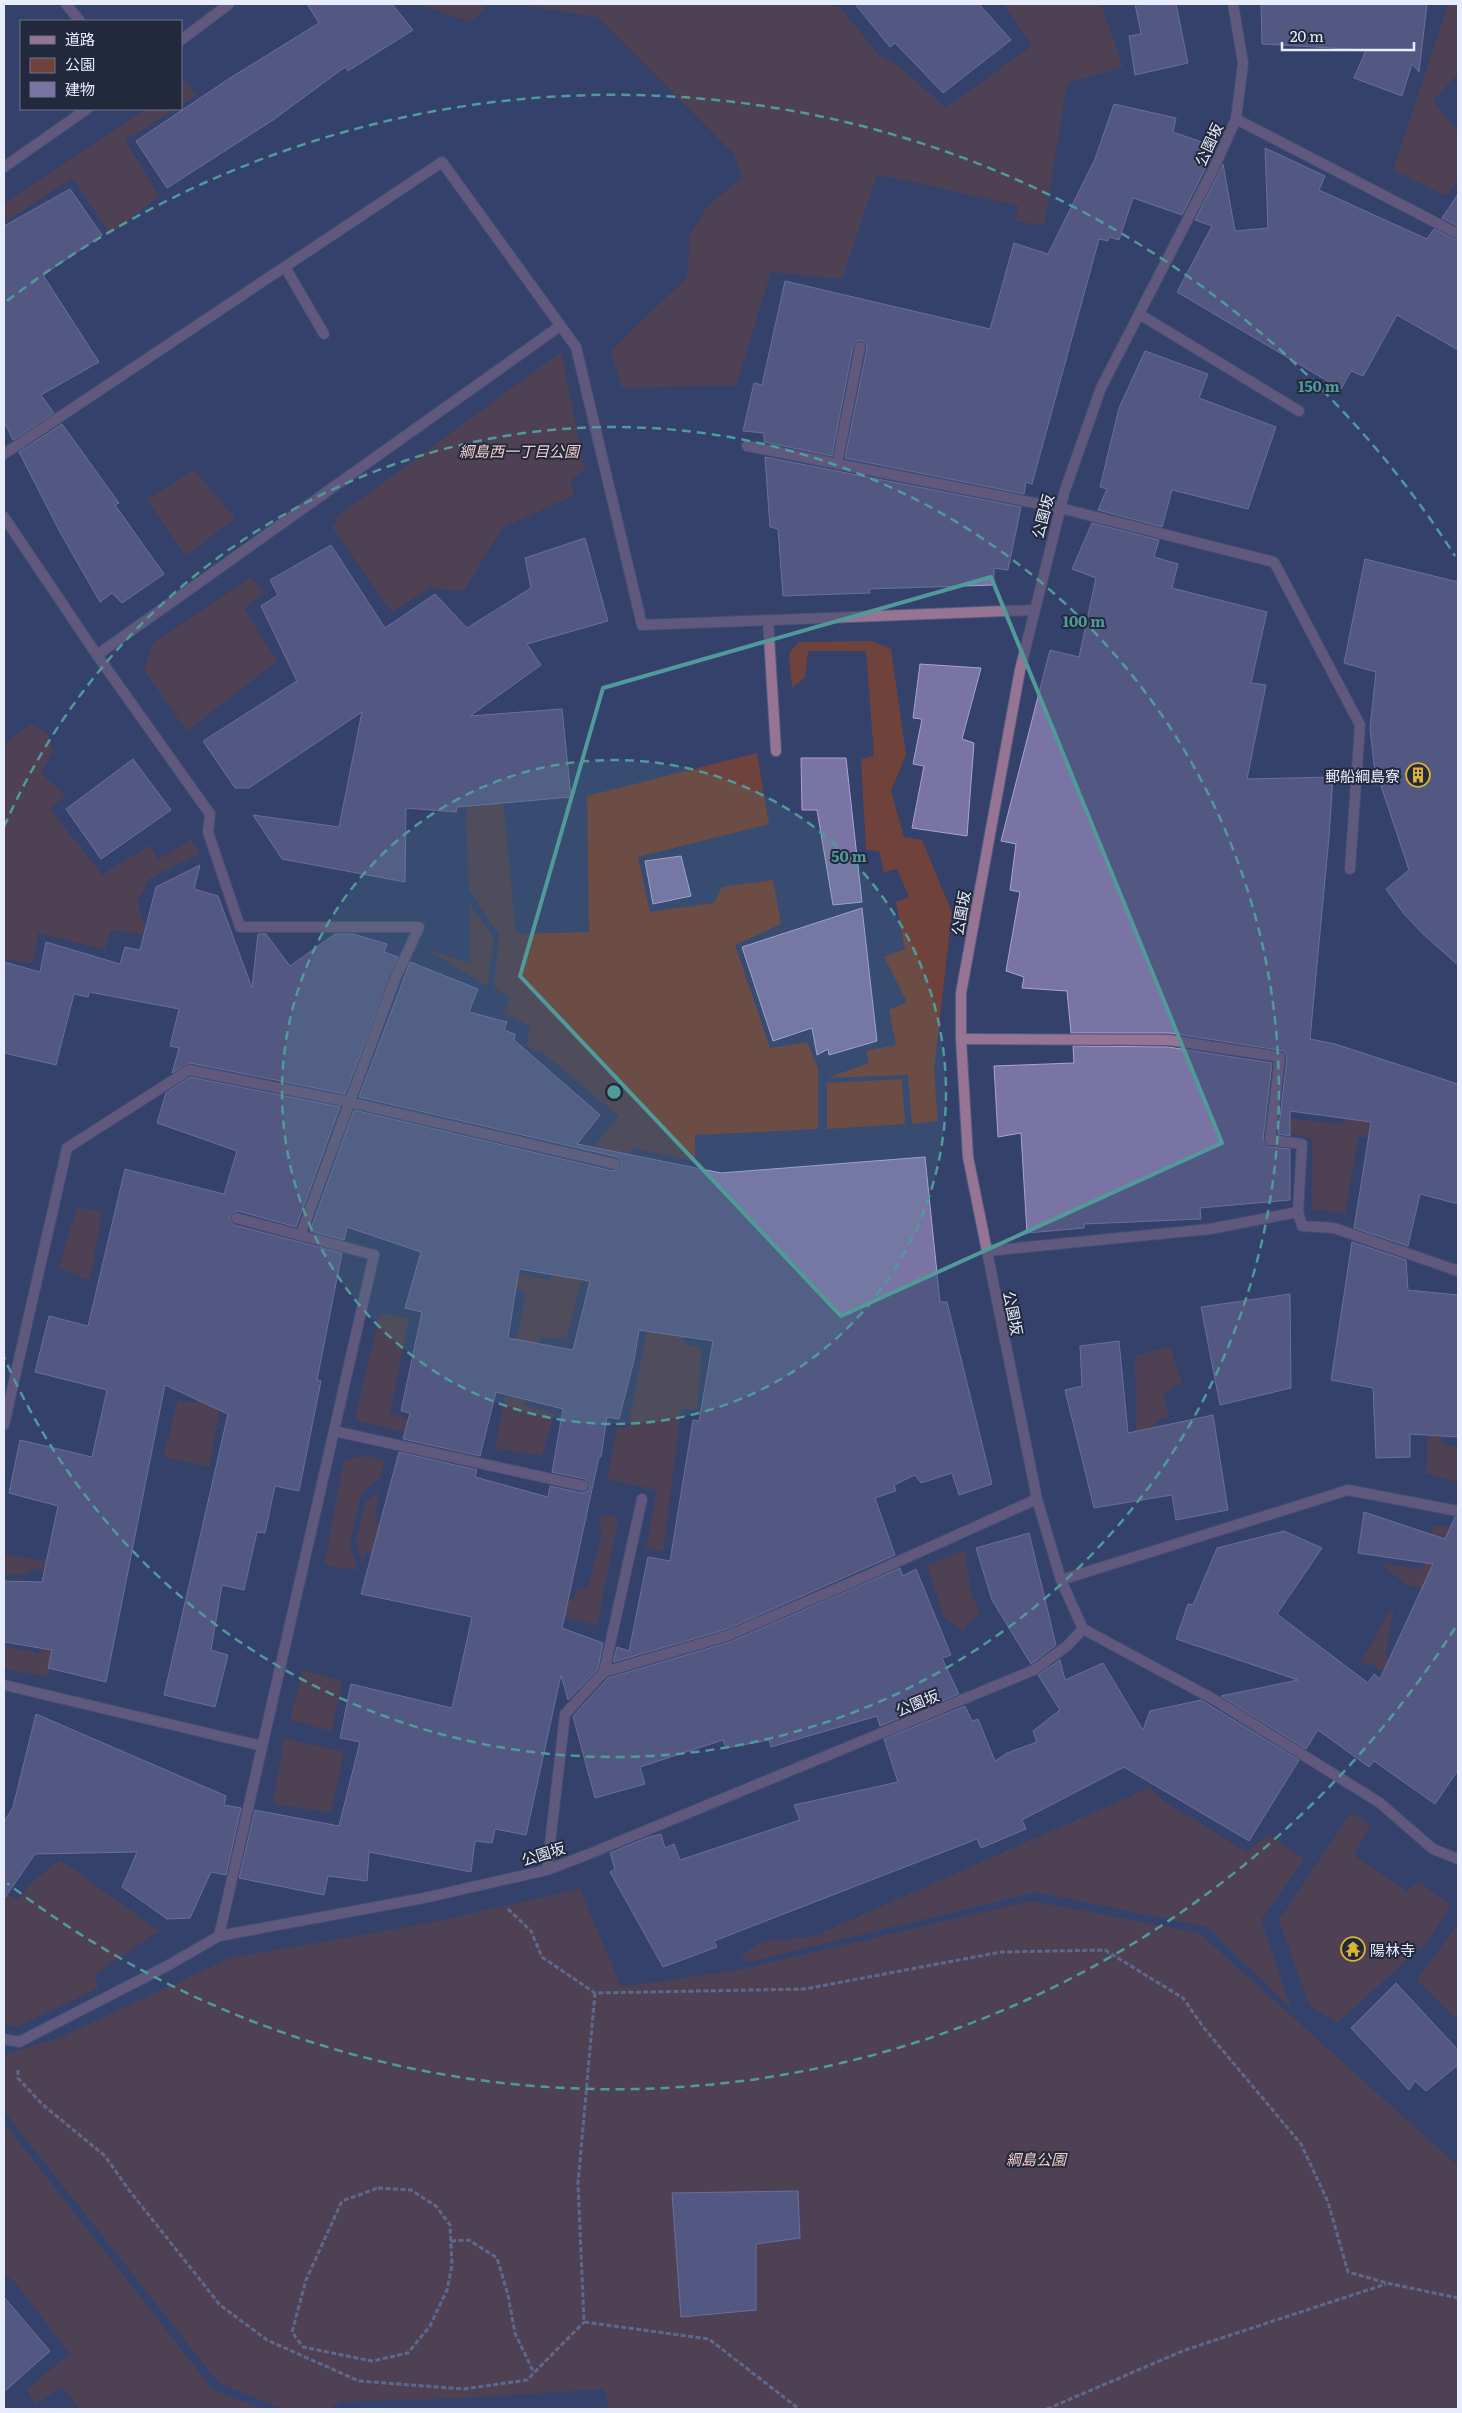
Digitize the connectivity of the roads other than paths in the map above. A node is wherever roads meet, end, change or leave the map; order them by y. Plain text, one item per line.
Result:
1 (66, 4) edge
2 (229, 4) edge
3 (1233, 4) edge
4 (79, 20) edge
5 (182, 39) edge
6 (86, 110) edge
7 (1236, 119) junction
8 (4, 166) edge
9 (1458, 234) edge
10 (284, 267) junction
11 (1139, 314) junction
12 (560, 326) junction
13 (324, 334) dead end
14 (860, 347) dead end
15 (1299, 411) dead end
16 (747, 446) dead end
17 (4, 454) edge
18 (837, 464) junction
19 (1060, 508) junction
20 (4, 517) edge
21 (1033, 610) junction
22 (768, 620) junction
23 (97, 655) junction
24 (776, 752) dead end
25 (1350, 869) dead end
26 (961, 1039) junction
27 (349, 1102) junction
28 (615, 1164) dead end
29 (1298, 1212) junction
30 (236, 1218) dead end
31 (300, 1234) junction
32 (987, 1251) junction
33 (1458, 1271) edge
34 (4, 1425) edge
35 (334, 1431) junction
36 (583, 1486) dead end
37 (642, 1499) dead end
38 (1037, 1499) junction
39 (1458, 1511) edge
40 (1061, 1580) junction
41 (1083, 1629) junction
42 (604, 1672) junction
43 (4, 1686) edge
44 (262, 1746) junction
45 (1458, 1859) edge
46 (547, 1870) junction
47 (219, 1936) junction
48 (4, 2039) edge

1 - 4 street
2 - 5 street
3 - 7 street, 公園坂
6 - 8 street
7 - 9 street
7 - 11 street, 公園坂
10 - 12 street
10 - 13 street
10 - 17 street
11 - 15 street
11 - 19 street, 公園坂
12 - 22 street
12 - 23 street
14 - 18 street
16 - 18 street
18 - 19 street
19 - 21 street, 公園坂
19 - 25 street
20 - 23 street
21 - 22 street
21 - 26 street, 公園坂
22 - 24 street
23 - 27 street
26 - 29 street
26 - 32 street, 公園坂
27 - 28 street
27 - 31 street
27 - 34 street
29 - 32 street
29 - 33 street
30 - 31 street
31 - 35 street
32 - 38 street, 公園坂
35 - 36 street
35 - 44 street
37 - 42 street
38 - 40 street, 公園坂
38 - 42 street
39 - 40 street
40 - 41 street, 公園坂
41 - 45 street
41 - 46 street, 公園坂
42 - 46 street
43 - 44 street
44 - 47 street
46 - 47 street, 公園坂
47 - 48 street, 公園坂

